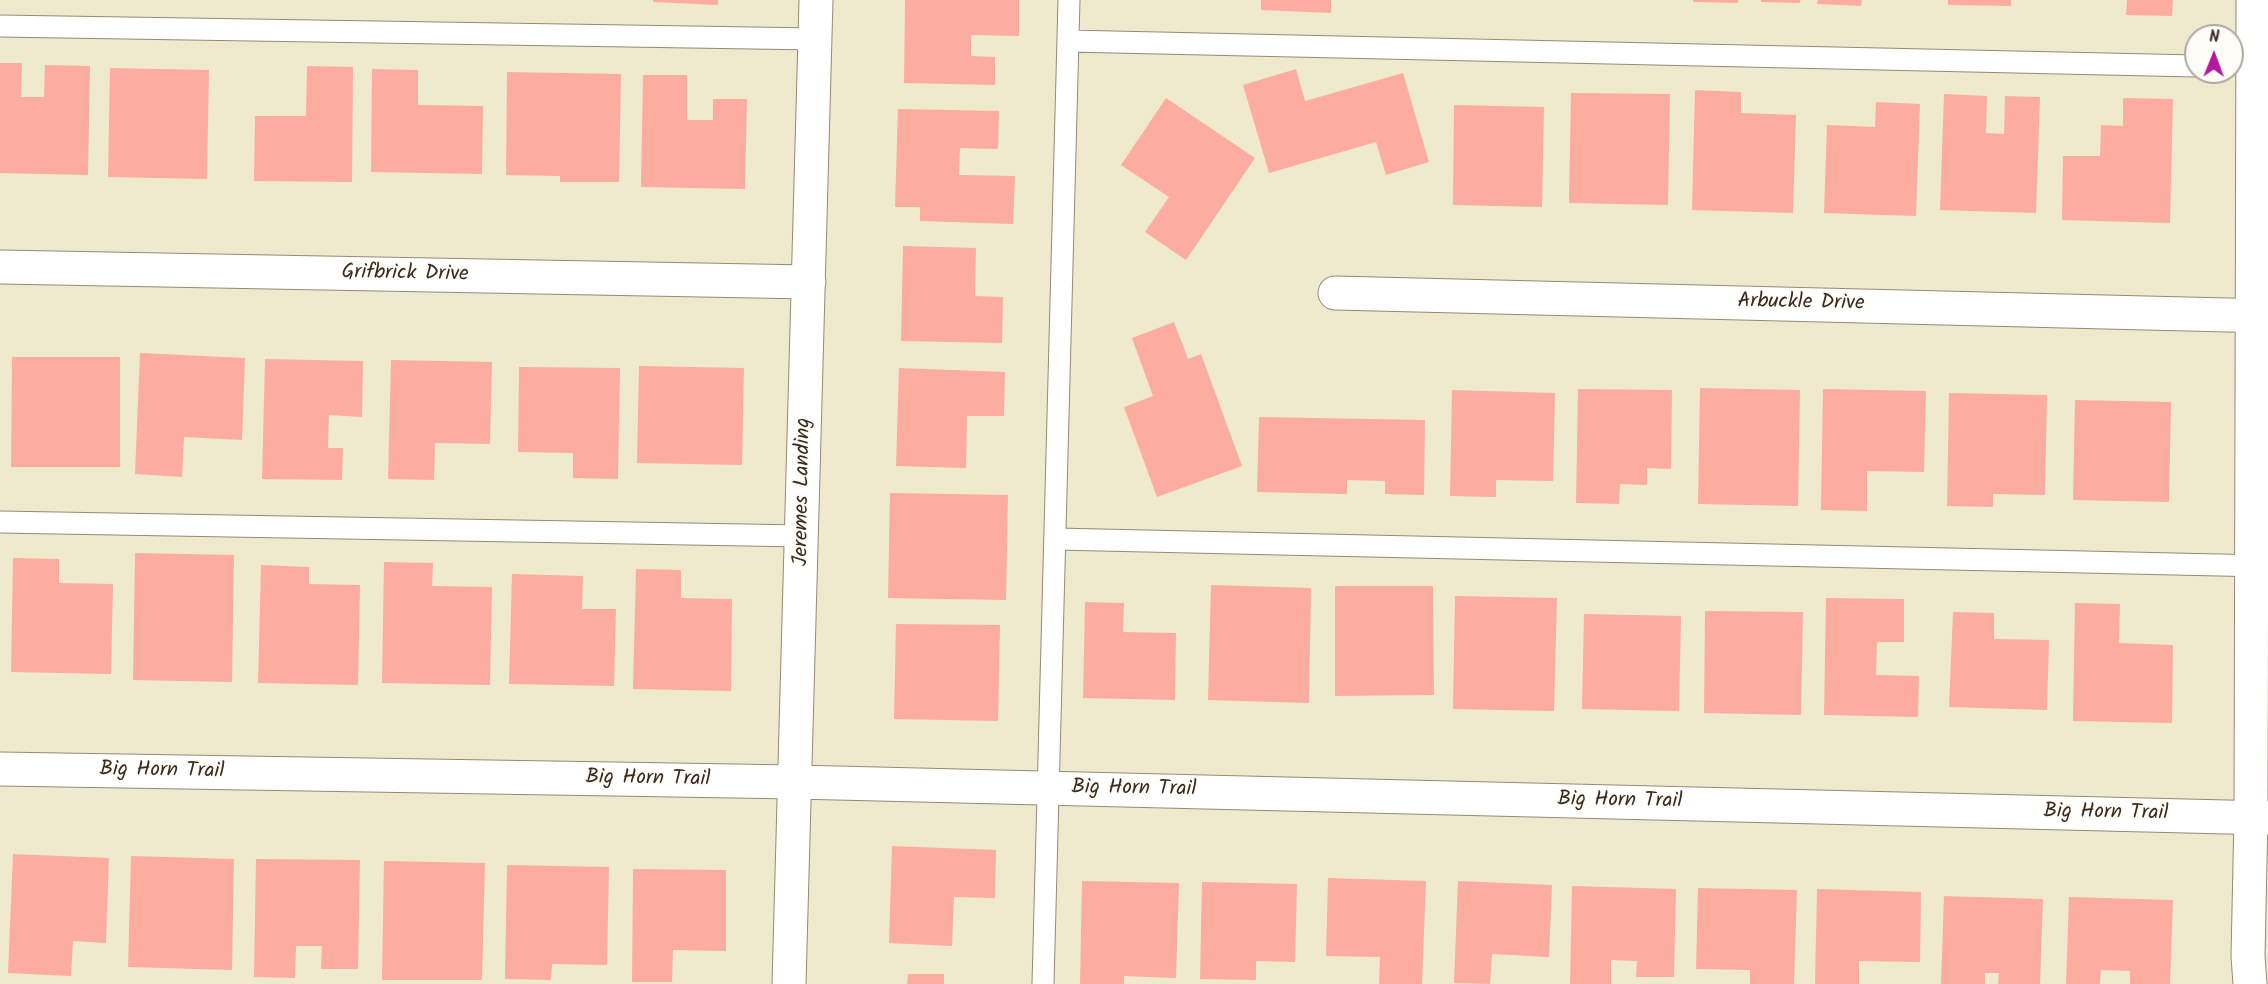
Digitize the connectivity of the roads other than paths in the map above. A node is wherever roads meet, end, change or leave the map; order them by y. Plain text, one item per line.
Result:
1 (816, 0) edge
2 (1069, 0) edge
3 (2253, 0) edge
4 (0, 26) edge
5 (815, 39) junction
6 (1068, 41) junction
7 (2184, 66) edge
8 (2250, 67) edge
9 (0, 267) edge
10 (809, 282) junction
11 (1335, 293) dead end
12 (2260, 316) edge
13 (0, 522) edge
14 (803, 536) junction
15 (1056, 539) junction
16 (2260, 566) edge
17 (0, 769) edge
18 (796, 782) junction
19 (1047, 788) junction
20 (2259, 818) edge
21 (789, 984) edge
22 (1043, 984) edge
23 (2250, 984) edge

1 - 5 street, Jeremes Landing
2 - 6 lane
3 - 8 street
4 - 5 lane
5 - 10 street, Jeremes Landing
6 - 7 lane
6 - 15 lane
8 - 12 street
9 - 10 street, Grifbrick Drive
10 - 14 street, Jeremes Landing
11 - 12 street, Arbuckle Drive
12 - 16 street
13 - 14 lane
14 - 18 street, Jeremes Landing
15 - 16 lane
15 - 19 lane
16 - 20 street
17 - 18 street, Big Horn Trail
18 - 19 street, Big Horn Trail
18 - 21 street, Jeremes Landing
19 - 20 street, Big Horn Trail
19 - 22 lane
20 - 23 street

